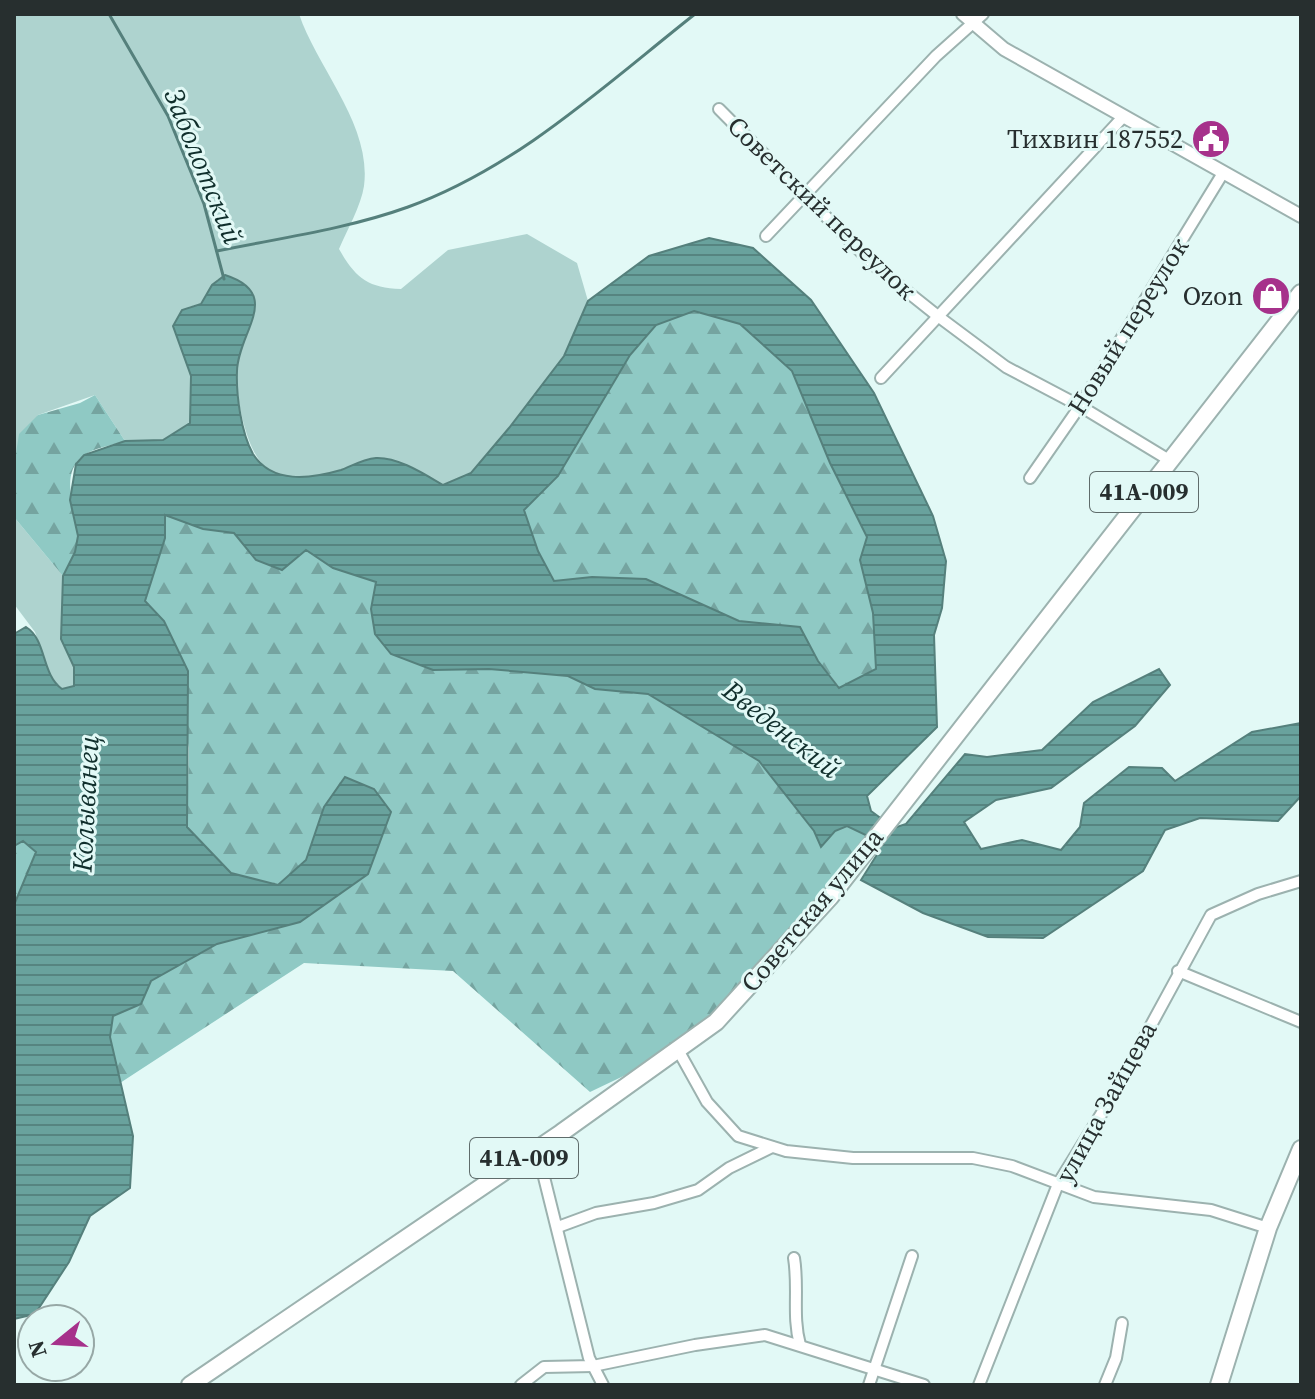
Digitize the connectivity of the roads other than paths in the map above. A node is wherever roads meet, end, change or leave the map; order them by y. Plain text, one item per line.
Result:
1 (963, 14) edge
2 (983, 14) edge
3 (973, 25) junction
4 (719, 109) dead end
5 (1123, 117) junction
6 (1223, 173) junction
7 (804, 196) junction
8 (1301, 216) edge
9 (766, 236) dead end
10 (1301, 293) edge
11 (939, 317) junction
12 (881, 378) dead end
13 (1080, 406) junction
14 (1169, 460) junction
15 (1030, 478) dead end
16 (1301, 881) edge
17 (1178, 971) junction
18 (1301, 1022) edge
19 (678, 1050) junction
20 (772, 1147) junction
21 (537, 1149) junction
22 (1301, 1149) edge
23 (1058, 1184) junction
24 (558, 1227) junction
25 (1268, 1228) junction
26 (912, 1256) dead end
27 (794, 1258) dead end
28 (1122, 1323) dead end
29 (800, 1345) junction
30 (593, 1366) junction
31 (875, 1371) junction
32 (190, 1385) edge
33 (521, 1385) edge
34 (603, 1385) edge
35 (869, 1385) edge
36 (924, 1385) edge
37 (979, 1385) edge
38 (1105, 1385) edge
39 (1219, 1385) edge

1 - 3 street
2 - 3 street
3 - 5 street
3 - 7 street
4 - 7 street, Советский переулок
5 - 6 street
5 - 11 street
6 - 8 street
6 - 13 street, Новый переулок
7 - 9 street
7 - 11 street, Советский переулок
10 - 14 main road, Советская улица / 41А-009
11 - 12 street
11 - 13 street, Советский переулок
13 - 14 street, Советский переулок
13 - 15 street, Новый переулок
14 - 19 main road, Советская улица / 41А-009
16 - 17 street, улица Зайцева
17 - 18 street
17 - 23 street, улица Зайцева
19 - 20 street
19 - 21 main road, Советская улица / 41А-009
20 - 23 street
20 - 24 street
21 - 24 street
21 - 32 main road, Советская улица / 41А-009
22 - 25 main road
23 - 25 street
23 - 37 street, улица Зайцева
24 - 30 street
25 - 39 main road
26 - 31 street
27 - 29 street
28 - 38 street
29 - 30 street
29 - 31 street
30 - 33 street
30 - 34 street
31 - 35 street
31 - 36 street

